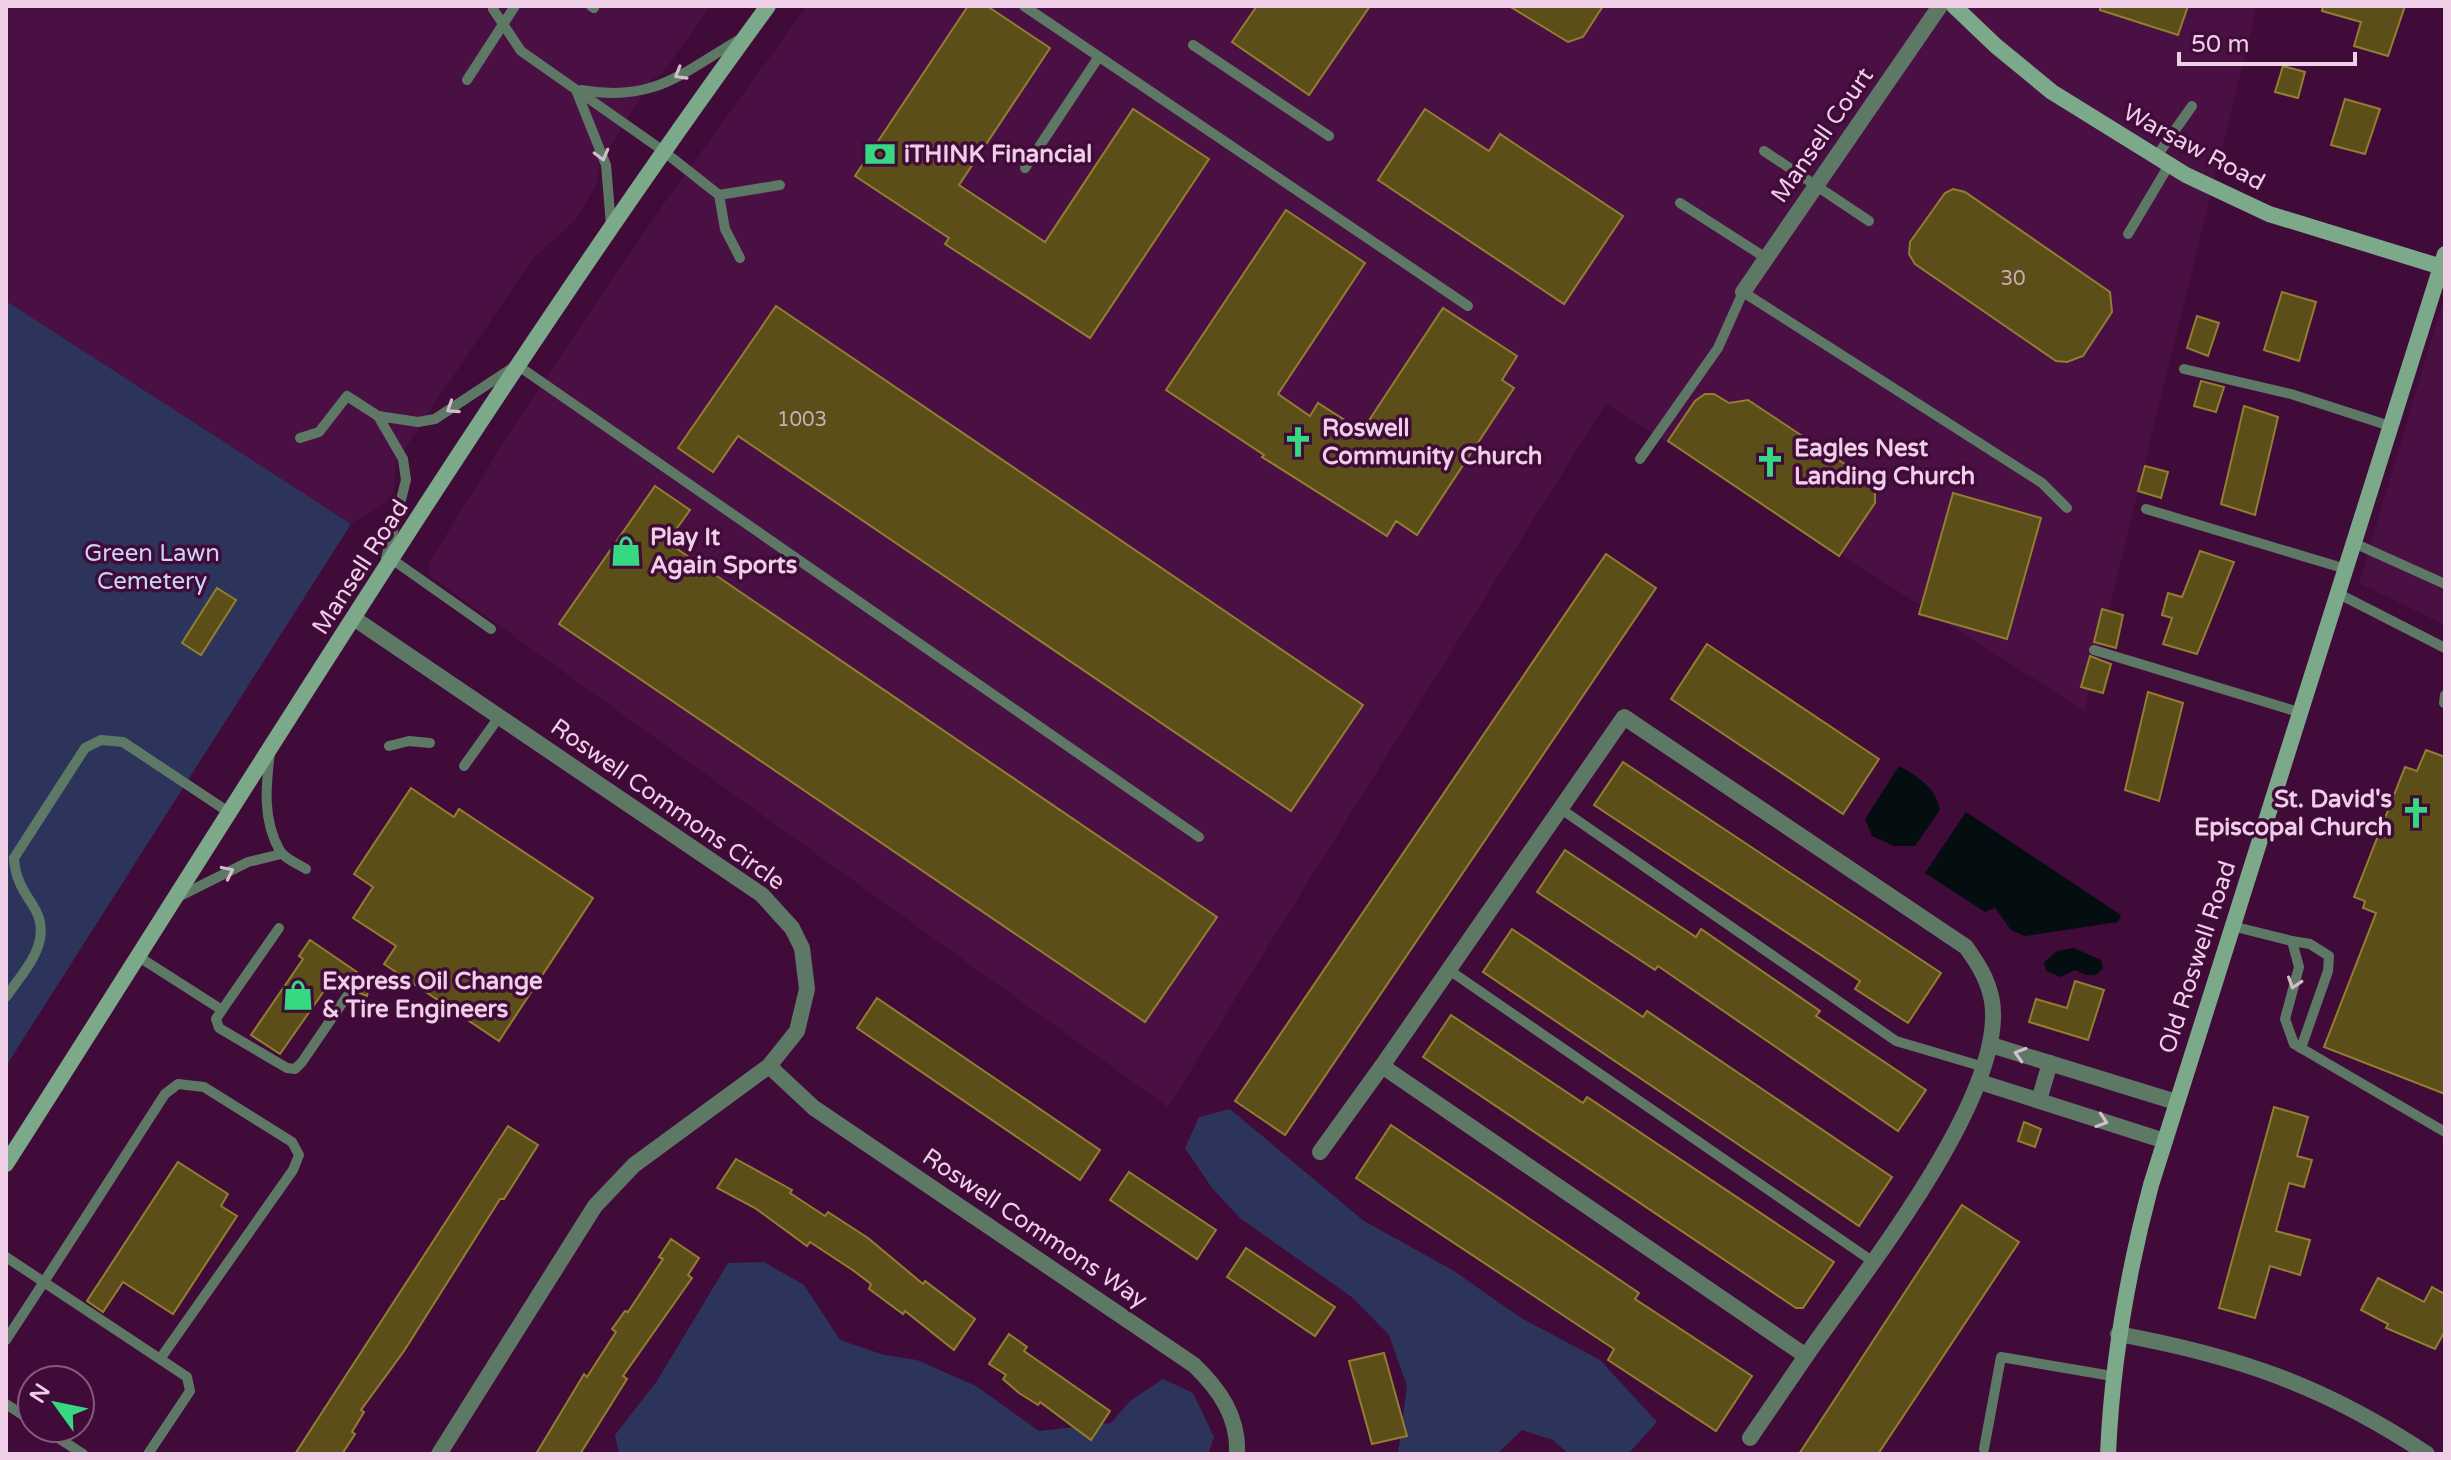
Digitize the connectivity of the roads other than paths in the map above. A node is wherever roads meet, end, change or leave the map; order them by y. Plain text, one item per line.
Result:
1 (515, 6) edge
2 (768, 6) edge
3 (1024, 6) edge
4 (1940, 6) edge
5 (1954, 6) edge
6 (493, 9) dead end
7 (504, 23) junction
8 (747, 35) junction
9 (1193, 45) dead end
10 (1098, 58) junction
11 (467, 80) dead end
12 (575, 89) junction
13 (2192, 106) dead end
14 (1329, 136) dead end
15 (662, 150) junction
16 (1764, 151) dead end
17 (2162, 161) junction
18 (1025, 168) dead end
19 (780, 185) dead end
20 (1817, 185) junction
21 (719, 195) junction
22 (1680, 203) dead end
23 (1869, 221) dead end
24 (611, 225) junction
25 (2128, 234) dead end
26 (740, 258) dead end
27 (1766, 258) junction
28 (2444, 263) edge
29 (1743, 292) junction
30 (1468, 306) dead end
31 (517, 365) junction
32 (2184, 369) dead end
33 (378, 416) junction
34 (2390, 426) junction
35 (300, 438) dead end
36 (1640, 459) dead end
37 (2067, 508) dead end
38 (2146, 509) dead end
39 (2354, 543) junction
40 (393, 560) junction
41 (2346, 569) junction
42 (380, 580) junction
43 (2445, 584) edge
44 (2339, 594) junction
45 (355, 619) junction
46 (491, 629) dead end
47 (2445, 648) edge
48 (2094, 650) dead end
49 (2445, 695) edge
50 (2444, 703) edge
51 (2302, 713) junction
52 (499, 717) junction
53 (430, 743) dead end
54 (389, 746) dead end
55 (270, 752) junction
56 (464, 766) dead end
57 (1561, 809) junction
58 (230, 813) junction
59 (1199, 837) dead end
60 (279, 849) junction
61 (306, 869) dead end
62 (177, 897) junction
63 (2232, 926) junction
64 (279, 928) dead end
65 (2292, 941) junction
66 (139, 957) junction
67 (1449, 970) junction
68 (347, 996) dead end
69 (6, 997) edge
70 (222, 1010) junction
71 (1991, 1045) junction
72 (2301, 1048) junction
73 (2050, 1063) junction
74 (769, 1066) junction
75 (1382, 1066) junction
76 (1982, 1075) junction
77 (2039, 1100) junction
78 (2176, 1102) junction
79 (2445, 1132) edge
80 (2165, 1141) junction
81 (1320, 1152) dead end
82 (6, 1164) edge
83 (6, 1257) edge
84 (1872, 1261) junction
85 (45, 1280) junction
86 (2118, 1334) junction
87 (6, 1340) edge
88 (1806, 1356) junction
89 (160, 1359) junction
90 (2112, 1376) junction
91 (1750, 1438) dead end
92 (1984, 1449) dead end
93 (148, 1454) edge
94 (439, 1454) edge
95 (1237, 1454) edge
96 (2108, 1454) edge
97 (2427, 1454) edge

1 - 7 lane
2 - 8 street, Mansell Road
3 - 10 lane
4 - 20 street, Mansell Court
5 - 17 street, Warsaw Road
6 - 7 lane
7 - 11 lane
7 - 12 lane
8 -> 12 lane
8 - 15 street, Mansell Road
9 - 14 lane
10 - 18 lane
10 - 30 lane
12 - 15 lane
12 -> 24 lane
13 - 17 lane
15 - 21 lane
15 - 24 street, Mansell Road
16 - 20 lane
17 - 25 lane
17 - 28 street, Warsaw Road
19 - 21 lane
20 - 23 lane
20 - 27 street, Mansell Court
21 - 26 lane
22 - 27 lane
24 - 31 street, Mansell Road
27 - 29 street, Mansell Court
28 - 34 street, Old Roswell Road
29 - 36 lane
29 - 37 lane
31 -> 33 lane
31 - 40 street, Mansell Road
31 - 59 lane
32 - 34 lane
33 - 35 lane
33 - 42 lane
34 - 39 street, Old Roswell Road
38 - 41 lane
39 - 41 street, Old Roswell Road
39 - 43 lane
40 - 42 street, Mansell Road
40 - 46 lane
41 - 44 street, Old Roswell Road
42 - 45 street, Mansell Road
44 - 47 lane
44 - 51 street, Old Roswell Road
45 - 52 street, Roswell Commons Circle
45 - 55 street, Mansell Road
48 - 51 lane
49 - 50 lane
51 - 63 street, Old Roswell Road
52 - 56 lane
52 - 74 street, Roswell Commons Circle
53 - 54 lane
55 - 58 street, Mansell Road
55 - 60 lane
57 - 67 street
57 - 71 street
57 - 76 lane
58 - 62 street, Mansell Road
58 - 69 lane
60 - 61 lane
62 -> 60 lane
62 - 66 street, Mansell Road
63 - 65 lane
63 - 78 street, Old Roswell Road
64 - 70 lane
65 -> 72 lane
65 - 72 lane
66 - 70 lane
66 - 82 street, Mansell Road
67 - 75 street
67 - 84 lane
68 - 70 lane
73 -> 71 street
71 - 76 street
72 - 79 lane
73 - 77 street
73 - 78 street
74 - 94 street, Roswell Commons Circle
74 - 95 street, Roswell Commons Way
75 - 81 street
75 - 88 street
76 - 77 street
76 - 84 street
77 -> 80 street
78 - 80 street, Old Roswell Road
80 - 86 street, Old Roswell Road
83 - 85 lane
84 - 88 street
85 - 87 lane
85 - 89 lane
85 - 89 lane
86 - 90 street, Old Roswell Road
86 - 97 street
88 - 91 street
89 - 93 lane
90 - 92 lane
90 - 96 street, Old Roswell Road

